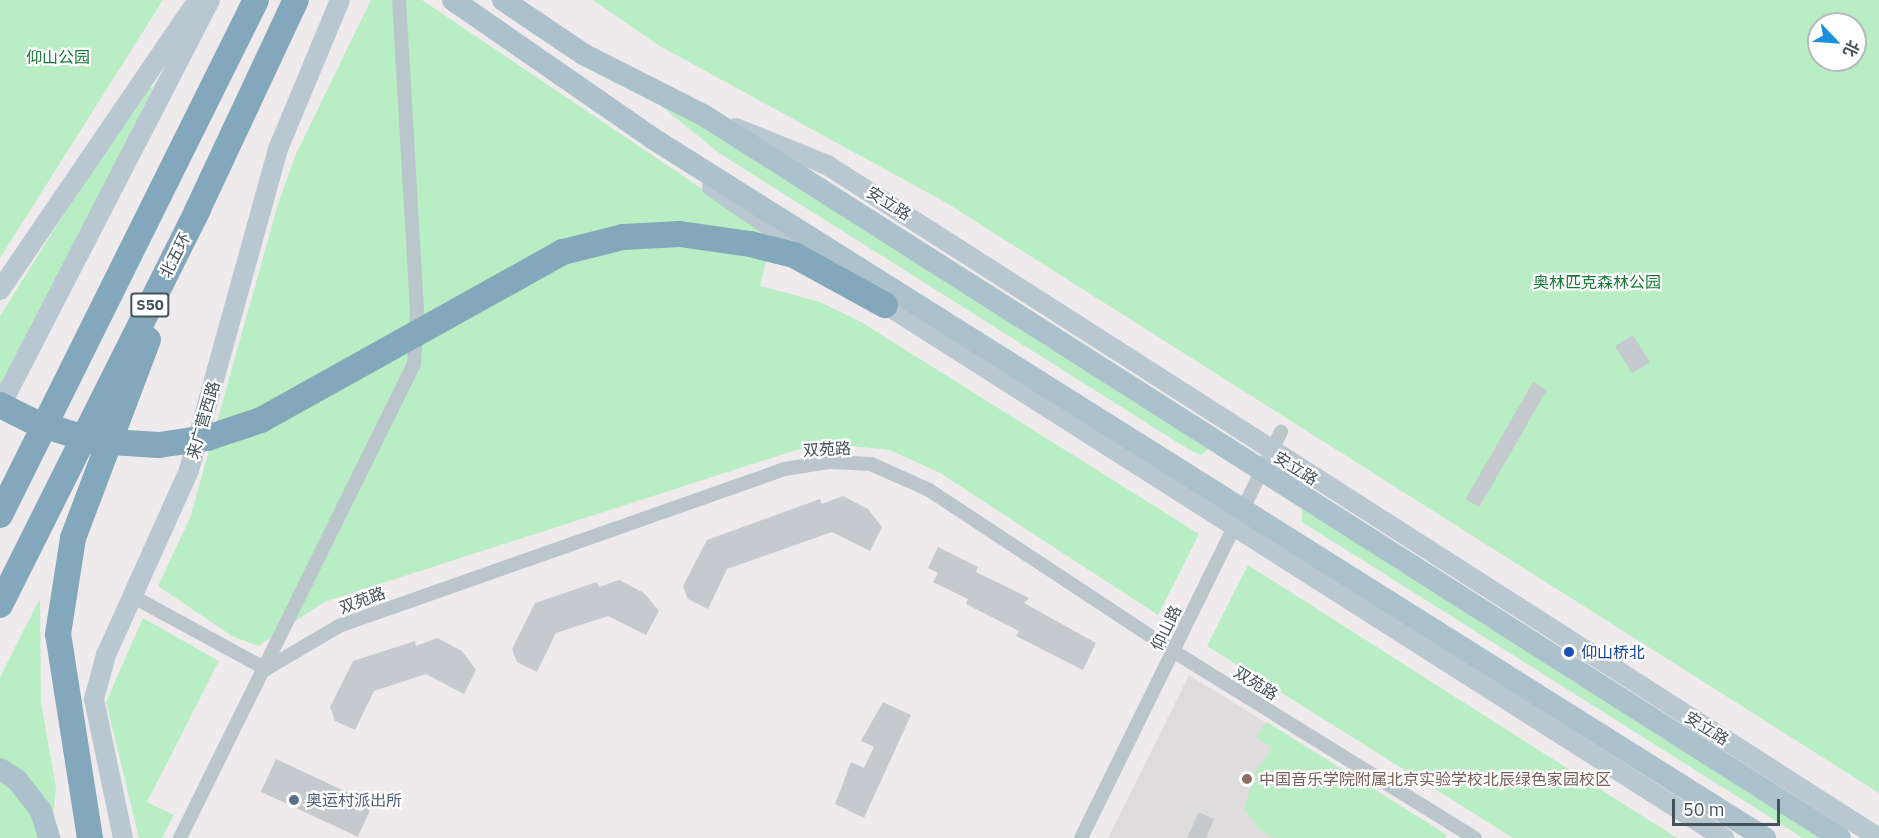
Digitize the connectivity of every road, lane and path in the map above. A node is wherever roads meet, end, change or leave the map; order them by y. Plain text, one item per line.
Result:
1 (198, 0) edge
2 (210, 0) edge
3 (256, 0) edge
4 (340, 0) edge
5 (399, 0) edge
6 (453, 0) edge
7 (503, 0) edge
8 (296, 1) edge
9 (652, 138) junction
10 (197, 211) junction
11 (0, 290) edge
12 (885, 305) junction
13 (0, 406) edge
14 (1281, 432) dead end
15 (1266, 462) junction
16 (22, 470) junction
17 (0, 498) edge
18 (1243, 509) junction
19 (0, 515) edge
20 (1233, 529) junction
21 (132, 596) junction
22 (0, 605) edge
23 (1173, 651) junction
24 (266, 669) junction
25 (0, 770) edge
26 (49, 838) edge
27 (90, 838) edge
28 (123, 838) edge
29 (180, 838) edge
30 (1081, 838) edge
31 (1475, 838) edge
32 (1724, 838) edge
33 (1765, 838) edge
34 (1840, 838) edge
35 (1879, 838) edge

1 - 11 street
2 - 13 street
3 - 16 highway, S50
4 - 21 street, 来广营西路
5 - 24 street
6 - 9 main road
7 - 15 main road, 安立路
8 - 10 highway, 北五环 / S50
9 - 12 street
9 - 18 main road
10 - 22 highway, 北五环 / S50
10 - 27 highway
12 - 13 highway
12 - 20 street
14 - 15 street, 仰山路
15 - 18 street, 仰山路
15 - 34 main road, 安立路
15 - 35 street, 安立路
16 - 17 highway
16 - 19 highway, S50
18 - 20 street, 仰山路
18 - 33 main road
20 - 23 street, 仰山路
20 - 32 street
21 - 24 street
21 - 28 street, 来广营西路
23 - 24 street, 双苑路
23 - 30 street, 仰山路
23 - 31 street, 双苑路
24 - 29 street
25 - 26 main road

